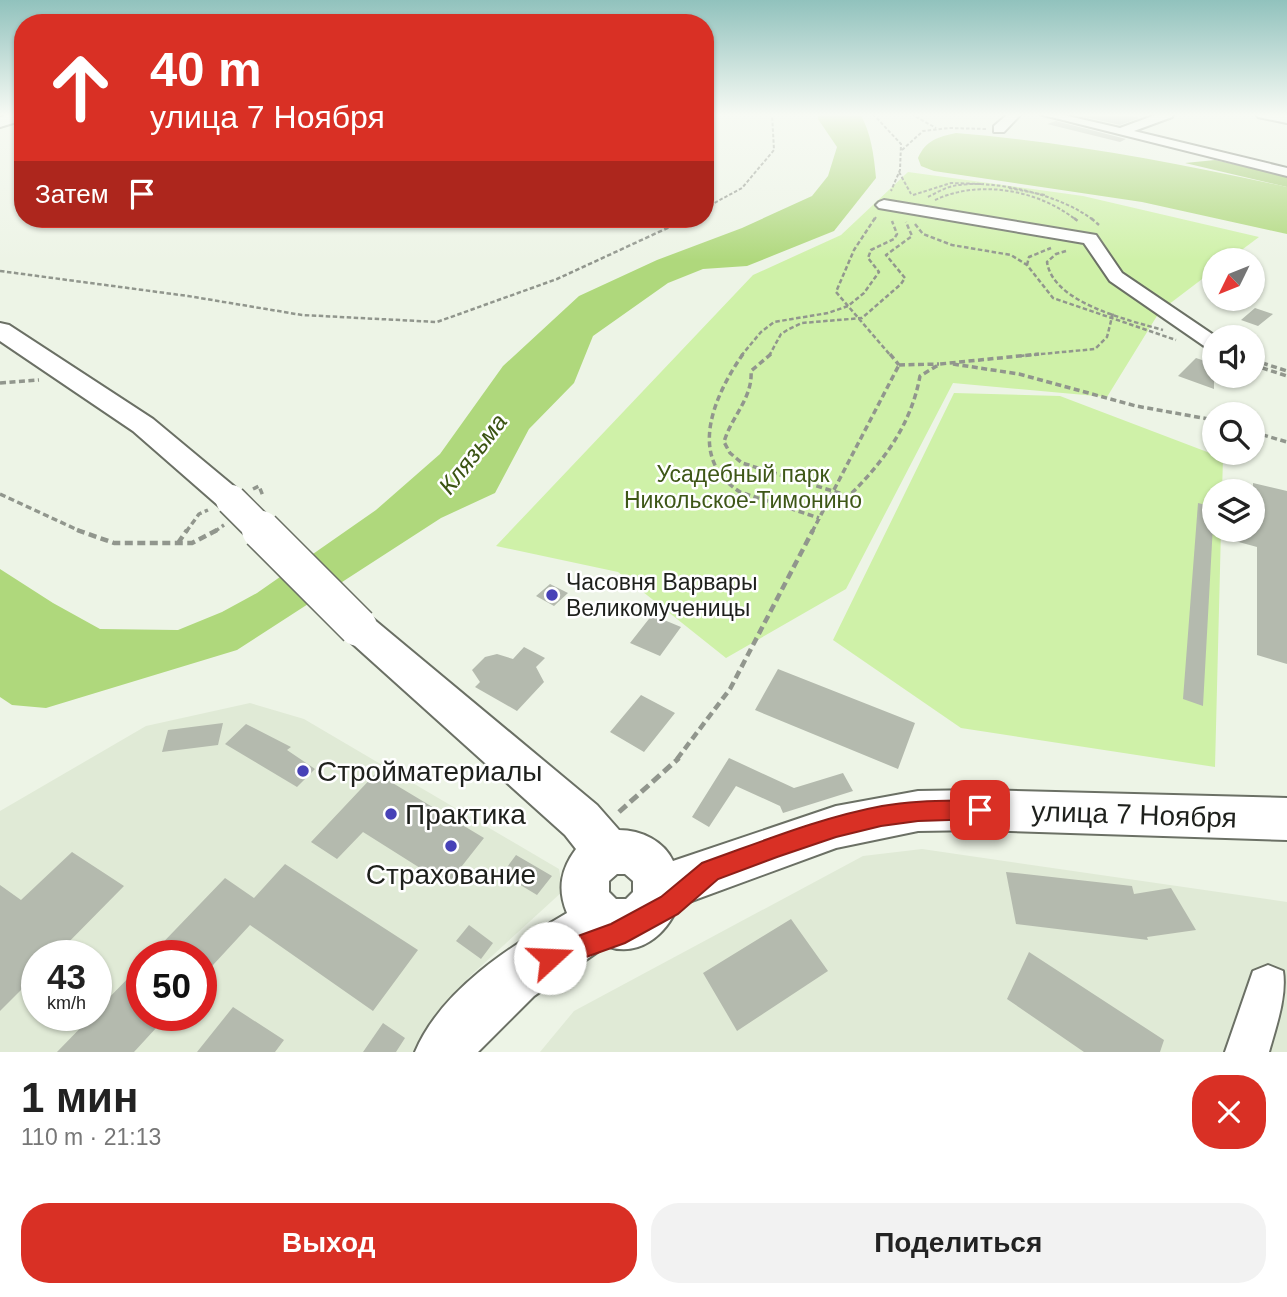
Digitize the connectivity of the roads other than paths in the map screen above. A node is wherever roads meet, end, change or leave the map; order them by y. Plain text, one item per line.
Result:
1 (1250, 163) edge
2 (1287, 172) edge
3 (906, 204) road end
4 (0, 330) edge
5 (1202, 336) edge
6 (1287, 818) edge
7 (615, 833) junction
8 (710, 871) junction
9 (658, 890) junction
10 (602, 920) junction
11 (529, 965) junction
12 (1268, 986) dead end
13 (443, 1052) edge
14 (1247, 1052) edge

1 - 2 street
3 - 5 street
4 - 7 main road, bridge
6 - 8 main road, улица 7 Ноября
7 - 9 main road
7 - 10 main road
8 - 9 main road, улица 7 Ноября
8 - 11 main road
9 - 10 main road
10 - 11 main road
11 - 13 main road
12 - 14 street

